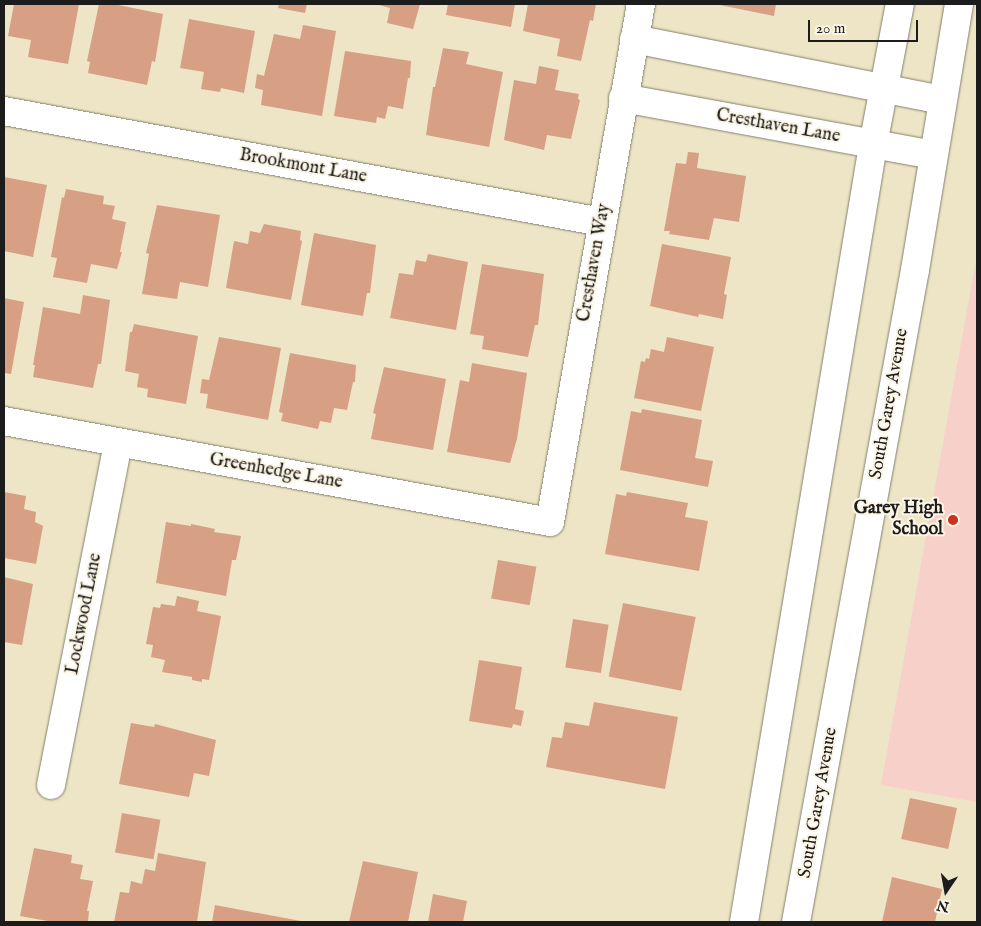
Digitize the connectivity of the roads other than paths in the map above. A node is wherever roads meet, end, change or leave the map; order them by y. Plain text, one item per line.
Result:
1 (640, 4) edge
2 (900, 4) edge
3 (959, 4) edge
4 (634, 39) junction
5 (884, 89) junction
6 (623, 98) junction
7 (942, 100) junction
8 (4, 111) edge
9 (873, 145) junction
10 (933, 156) junction
11 (602, 222) junction
12 (4, 421) edge
13 (118, 444) junction
14 (550, 522) joint
15 (51, 785) dead end
16 (744, 922) edge
17 (796, 922) edge

1 - 4 street, Cresthaven Way
2 - 5 street
3 - 7 street, South Garey Avenue
4 - 5 street
4 - 6 street, Cresthaven Way
5 - 7 street
5 - 9 street
6 - 9 street, Cresthaven Lane
6 - 11 street, Cresthaven Way
7 - 10 street, South Garey Avenue
8 - 11 street, Brookmont Lane
9 - 10 street, Cresthaven Lane
9 - 16 street
10 - 17 street, South Garey Avenue
11 - 14 street, Cresthaven Way
12 - 13 street, Greenhedge Lane
13 - 14 street, Greenhedge Lane
13 - 15 street, Lockwood Lane

